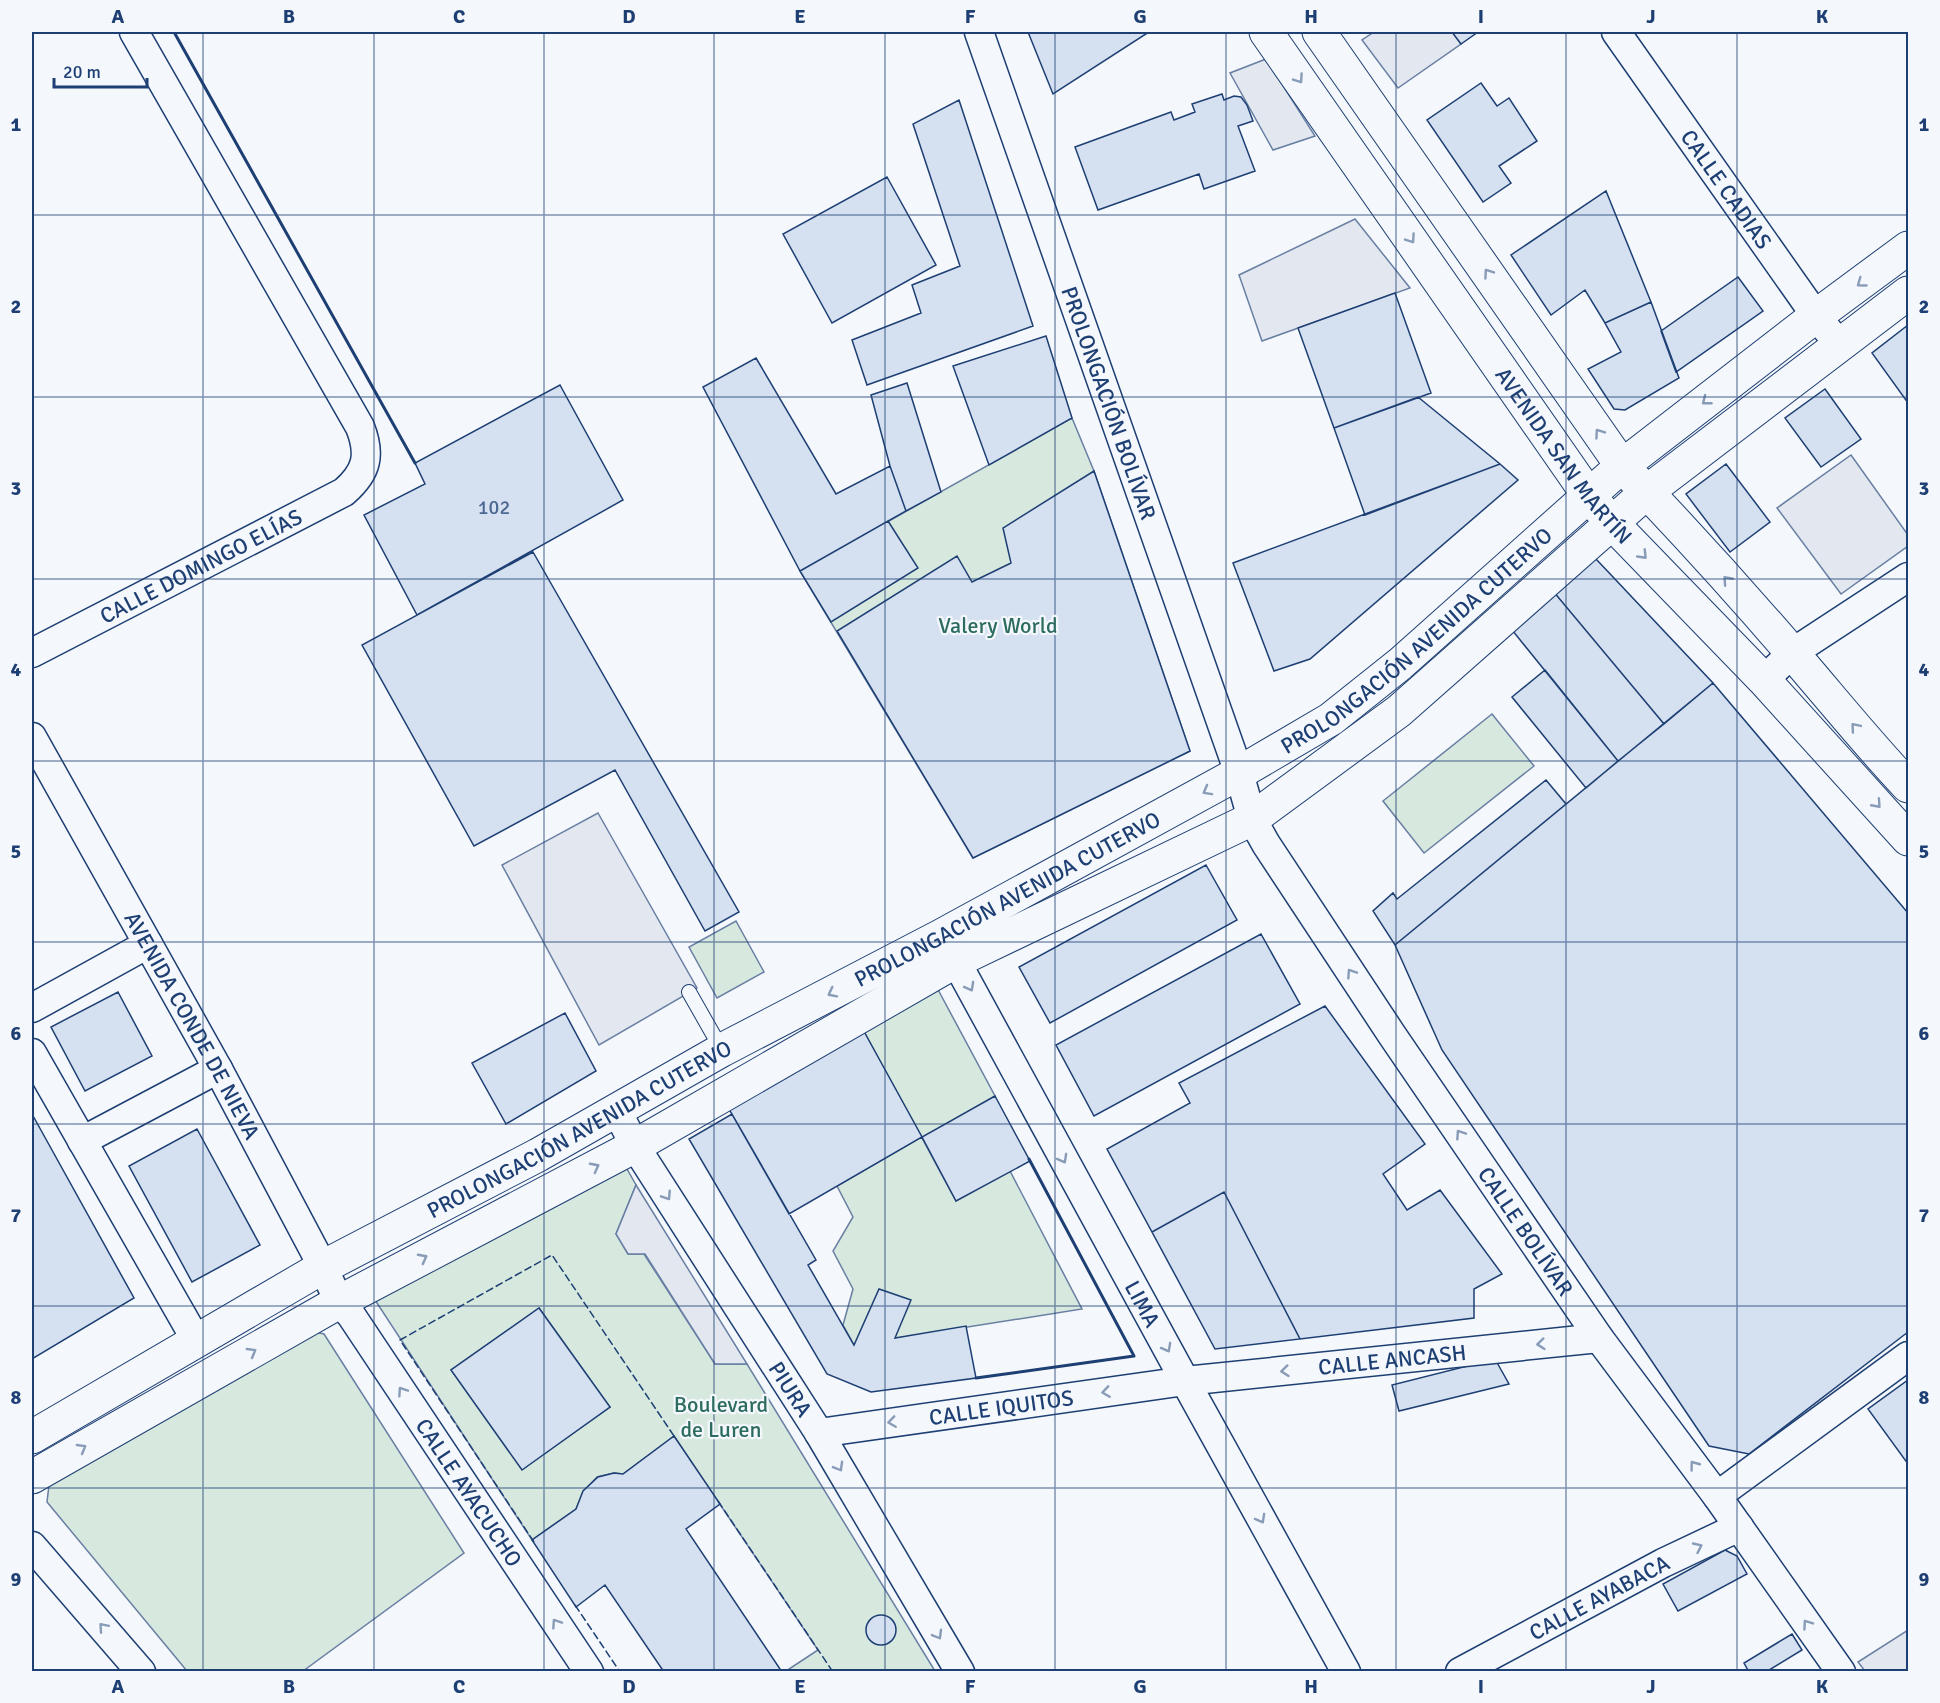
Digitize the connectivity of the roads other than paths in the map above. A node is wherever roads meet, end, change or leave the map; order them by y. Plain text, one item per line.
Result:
1 (134, 32) edge
2 (980, 32) edge
3 (1266, 32) edge
4 (1319, 32) edge
5 (1616, 32) edge
6 (1908, 248) edge
7 (1908, 293) edge
8 (1816, 316) junction
9 (1839, 344) junction
10 (1622, 466) junction
11 (1648, 491) junction
12 (1589, 496) junction
13 (1612, 523) junction
14 (1908, 577) edge
15 (32, 653) edge
16 (1792, 653) junction
17 (1764, 680) junction
18 (32, 737) edge
19 (1897, 767) edge
20 (1239, 773) junction
21 (1252, 819) junction
22 (1908, 839) edge
23 (148, 944) junction
24 (949, 949) junction
25 (689, 992) dead end
26 (32, 1008) edge
27 (722, 1050) junction
28 (32, 1053) edge
29 (218, 1069) junction
30 (616, 1109) junction
31 (82, 1142) junction
32 (635, 1146) junction
33 (323, 1267) junction
34 (345, 1309) junction
35 (1599, 1338) junction
36 (196, 1340) junction
37 (1908, 1356) edge
38 (1185, 1382) junction
39 (819, 1432) junction
40 (32, 1437) edge
41 (32, 1477) edge
42 (1717, 1496) junction
43 (1739, 1527) junction
44 (32, 1546) edge
45 (141, 1671) edge
46 (589, 1671) edge
47 (960, 1671) edge
48 (1346, 1671) edge
49 (1460, 1671) edge
50 (1840, 1671) edge

1 - 15 street, CALLE DOMINGO ELÍAS
2 - 20 street, PROLONGACIÓN BOLÍVAR
3 -> 12 street, AVENIDA SAN MARTÍN
10 -> 4 street, AVENIDA SAN MARTÍN
5 - 8 street, CALLE CADIAS
6 -> 8 street, PROLONGACIÓN AVENIDA CUTERVO
7 - 9 street, PROLONGACIÓN AVENIDA CUTERVO
8 - 9 street, CALLE CADIAS
8 -> 10 street, PROLONGACIÓN AVENIDA CUTERVO
9 - 11 street, PROLONGACIÓN AVENIDA CUTERVO
10 - 11 street, AVENIDA SAN MARTÍN
10 - 12 street, PROLONGACIÓN AVENIDA CUTERVO
11 - 13 street, PROLONGACIÓN AVENIDA CUTERVO
16 -> 11 street, AVENIDA SAN MARTÍN
12 - 13 street, AVENIDA SAN MARTÍN
12 - 20 street, PROLONGACIÓN AVENIDA CUTERVO
13 -> 17 street, AVENIDA SAN MARTÍN
13 - 21 street, PROLONGACIÓN AVENIDA CUTERVO
14 - 16 street
16 - 17 street
19 -> 16 street, AVENIDA SAN MARTÍN
17 -> 22 street, AVENIDA SAN MARTÍN
18 - 23 street, AVENIDA CONDE DE NIEVA
20 - 21 street, CALLE BOLÍVAR
20 -> 24 street, PROLONGACIÓN AVENIDA CUTERVO
21 - 24 street, PROLONGACIÓN AVENIDA CUTERVO
35 -> 21 street, CALLE BOLÍVAR
23 - 26 street
23 - 29 street, AVENIDA CONDE DE NIEVA
24 -> 27 street, PROLONGACIÓN AVENIDA CUTERVO
24 - 32 street, PROLONGACIÓN AVENIDA CUTERVO
24 -> 38 street, LIMA
25 - 27 lane
27 - 30 street, PROLONGACIÓN AVENIDA CUTERVO
28 - 31 street
29 - 31 street
29 - 33 street, AVENIDA CONDE DE NIEVA
30 - 32 street, PIURA
30 - 33 street, PROLONGACIÓN AVENIDA CUTERVO
31 - 36 street
34 -> 32 street, PROLONGACIÓN AVENIDA CUTERVO
32 -> 39 street, PIURA
33 - 34 street, AVENIDA CONDE DE NIEVA
33 - 36 street, PROLONGACIÓN AVENIDA CUTERVO
41 -> 34 street, PROLONGACIÓN AVENIDA CUTERVO
46 -> 34 street, CALLE AYACUCHO
35 -> 38 street, CALLE ANCASH
42 -> 35 street, CALLE BOLÍVAR
36 - 40 street, PROLONGACIÓN AVENIDA CUTERVO
37 - 42 street
38 -> 39 street, CALLE IQUITOS
38 -> 48 street, LIMA
39 -> 47 street, PIURA
42 - 43 street, CALLE BOLÍVAR
49 -> 43 street, CALLE AYABACA
50 -> 43 street, CALLE BOLÍVAR
45 -> 44 street

